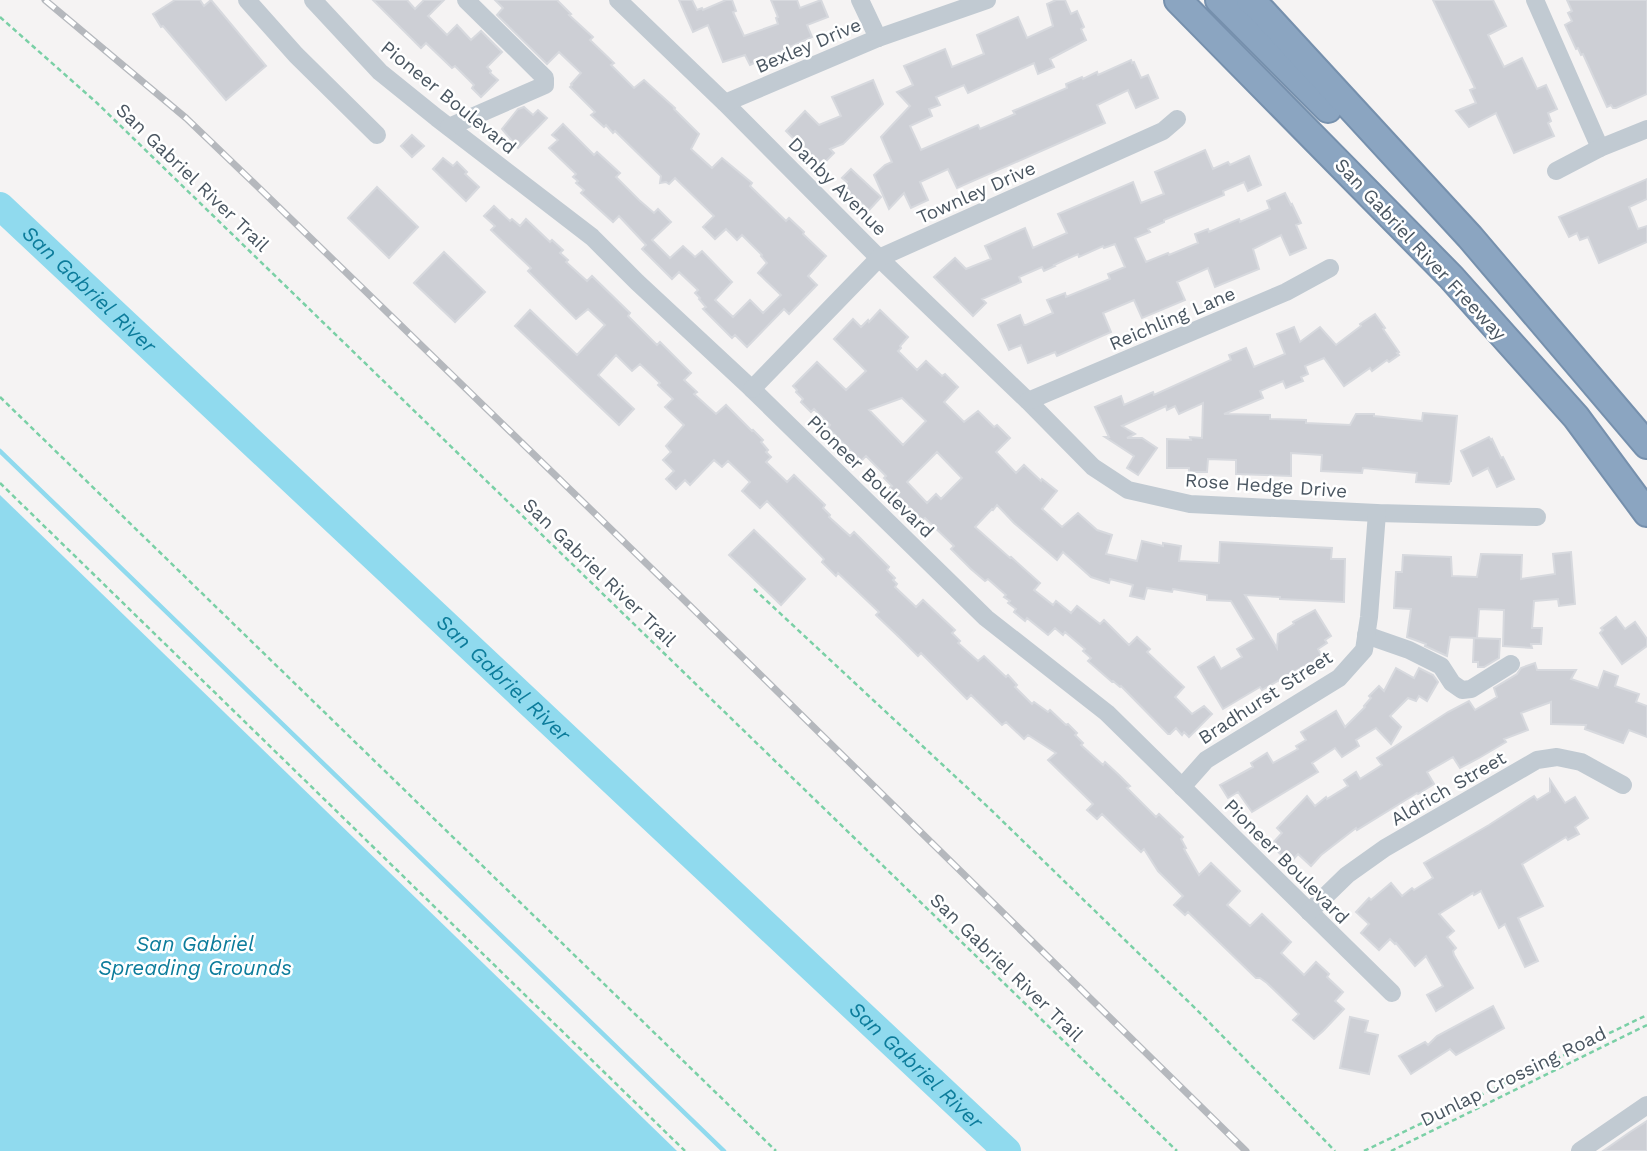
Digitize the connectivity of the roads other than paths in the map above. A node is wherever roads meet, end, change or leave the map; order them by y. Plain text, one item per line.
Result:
1 (247, 0) edge
2 (313, 0) edge
3 (466, 0) edge
4 (618, 0) edge
5 (860, 0) edge
6 (987, 0) edge
7 (1178, 0) edge
8 (1219, 0) edge
9 (1250, 0) edge
10 (1535, 0) edge
11 (1199, 12) edge
12 (878, 38) junction
13 (725, 103) junction
14 (1177, 119) dead end
15 (449, 127) junction
16 (1647, 129) edge
17 (377, 135) dead end
18 (1600, 148) junction
19 (1556, 171) dead end
20 (1470, 237) junction
21 (879, 258) junction
22 (1330, 268) dead end
23 (752, 389) junction
24 (1028, 401) junction
25 (1647, 445) edge
26 (1377, 513) junction
27 (1647, 513) edge
28 (1537, 517) dead end
29 (1366, 635) junction
30 (1511, 664) dead end
31 (1623, 785) dead end
32 (1182, 787) junction
33 (1309, 912) junction
34 (1392, 993) dead end
35 (1647, 1105) edge
36 (1580, 1151) edge

1 - 17 street
2 - 15 street, Pioneer Boulevard
3 - 15 street
4 - 13 street, Danby Avenue
5 - 12 street
6 - 12 street, Bexley Drive
7 - 11 highway, San Gabriel River Freeway
8 - 20 highway
9 - 20 highway, San Gabriel River Freeway
10 - 18 street
11 - 27 highway, San Gabriel River Freeway
12 - 13 street, Bexley Drive
13 - 21 street, Danby Avenue
14 - 21 street, Townley Drive
15 - 23 street, Pioneer Boulevard
16 - 18 street
18 - 19 street
20 - 25 highway, San Gabriel River Freeway
21 - 23 street, Townley Drive
21 - 24 street, Danby Avenue
22 - 24 street, Reichling Lane
23 - 32 street, Pioneer Boulevard
24 - 26 street, Rose Hedge Drive
26 - 28 street, Rose Hedge Drive
26 - 29 street, Bradhurst Street
29 - 30 street
29 - 32 street, Bradhurst Street
31 - 33 street, Aldrich Street
32 - 33 street, Pioneer Boulevard
33 - 34 street, Pioneer Boulevard
35 - 36 street

